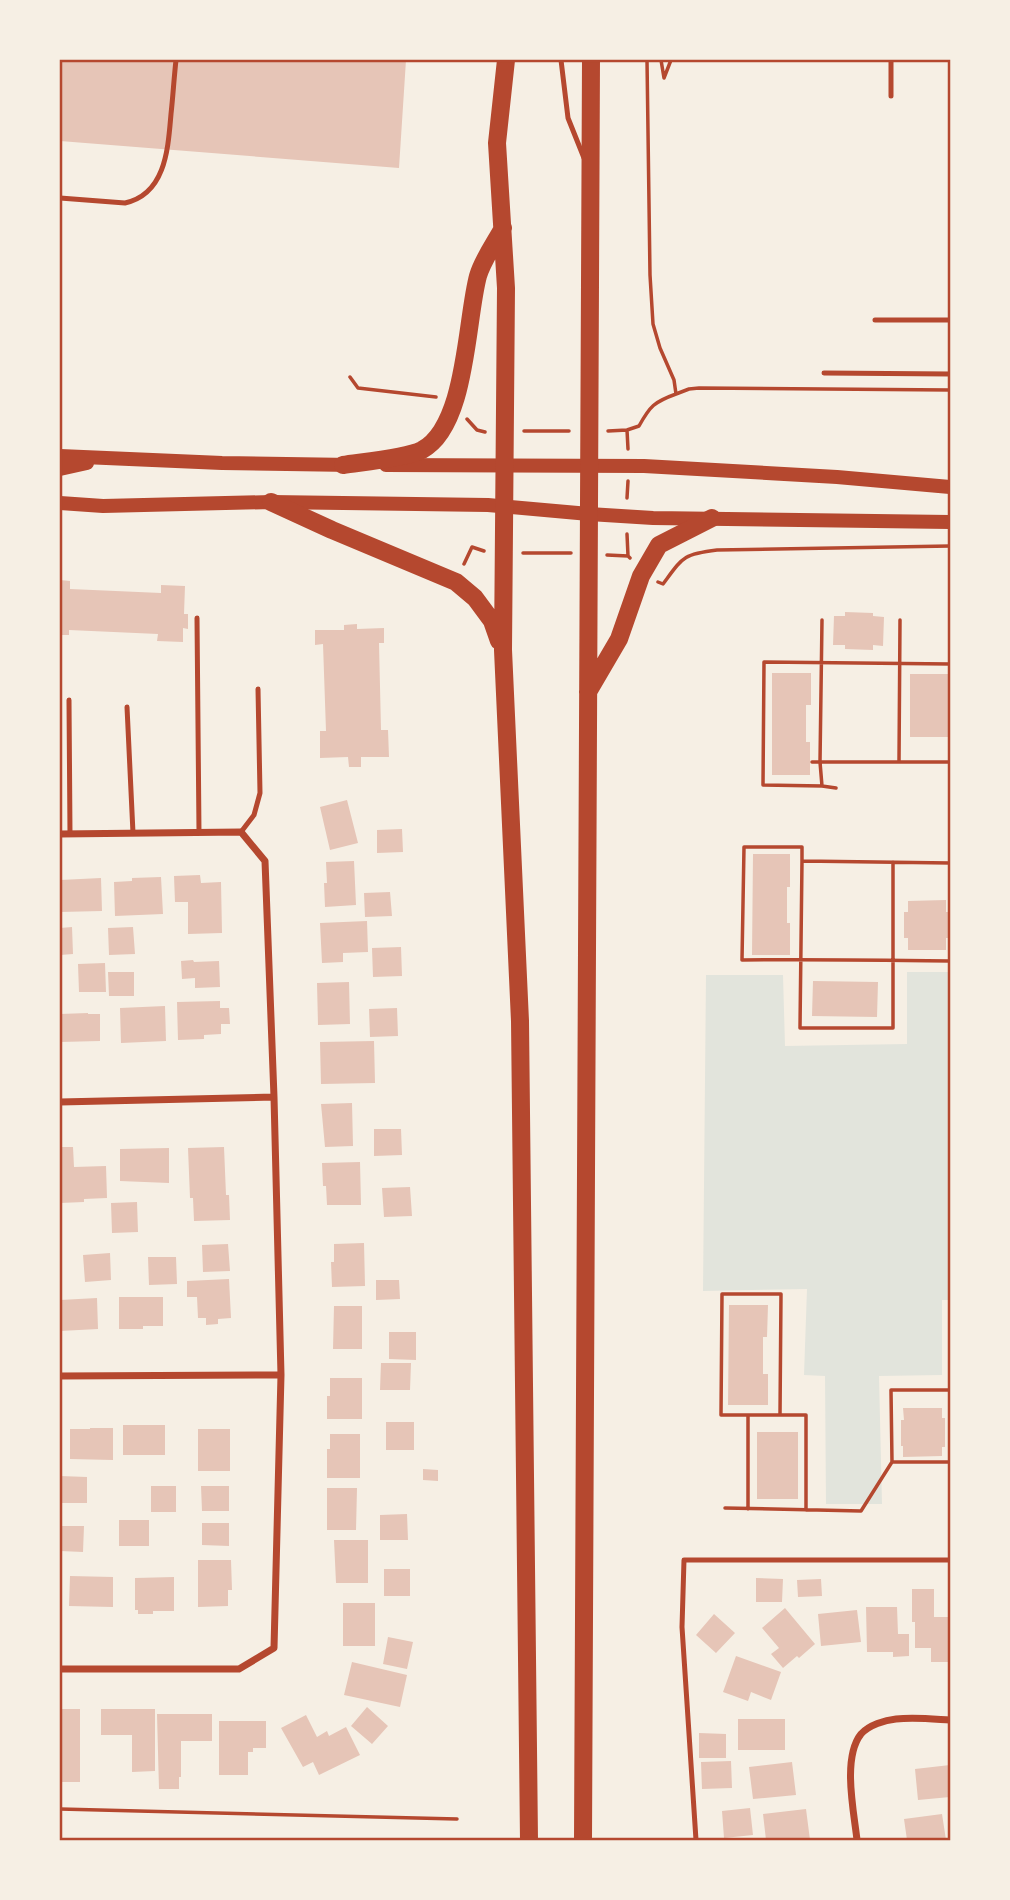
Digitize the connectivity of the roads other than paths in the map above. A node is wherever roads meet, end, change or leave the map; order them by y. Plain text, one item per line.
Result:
1 (176, 60) edge
2 (506, 60) edge
3 (561, 60) edge
4 (591, 60) edge
5 (891, 60) edge
6 (891, 96) dead end
7 (590, 174) junction
8 (60, 198) edge
9 (503, 228) junction
10 (875, 320) dead end
11 (950, 320) edge
12 (824, 373) dead end
13 (950, 374) edge
14 (60, 456) edge
15 (102, 459) junction
16 (343, 465) junction
17 (504, 466) junction
18 (589, 466) junction
19 (60, 469) edge
20 (950, 487) edge
21 (271, 502) junction
22 (60, 503) edge
23 (504, 506) junction
24 (589, 514) junction
25 (712, 518) junction
26 (950, 522) edge
27 (197, 618) dead end
28 (503, 650) junction
29 (258, 689) dead end
30 (588, 692) junction
31 (69, 700) dead end
32 (127, 707) dead end
33 (199, 832) junction
34 (241, 832) junction
35 (133, 833) junction
36 (60, 834) edge
37 (70, 834) junction
38 (274, 1097) junction
39 (60, 1102) edge
40 (281, 1375) junction
41 (60, 1376) edge
42 (950, 1560) edge
43 (60, 1669) edge
44 (950, 1720) edge
45 (529, 1840) edge
46 (583, 1840) edge
47 (696, 1840) edge
48 (857, 1840) edge

1 - 8 lane
2 - 9 main road
3 - 7 lane
4 - 7 main road
5 - 6 lane
7 - 18 main road
9 - 16 main road
9 - 17 main road
10 - 11 lane
12 - 13 lane
14 - 15 main road
15 - 16 main road
15 - 19 main road
16 - 17 main road
17 - 18 main road
17 - 23 main road
18 - 20 main road
18 - 24 main road
21 - 22 main road
21 - 23 main road
21 - 28 main road
23 - 24 main road
23 - 28 main road
24 - 25 main road
24 - 30 main road
25 - 26 main road
25 - 30 main road
27 - 33 lane
28 - 45 main road
29 - 34 lane
30 - 46 main road
31 - 37 lane
32 - 35 lane
33 - 34 street
33 - 35 street
34 - 38 street
35 - 37 street
36 - 37 street
38 - 39 street
38 - 40 street
40 - 41 street
40 - 43 street
42 - 47 lane
44 - 48 street

